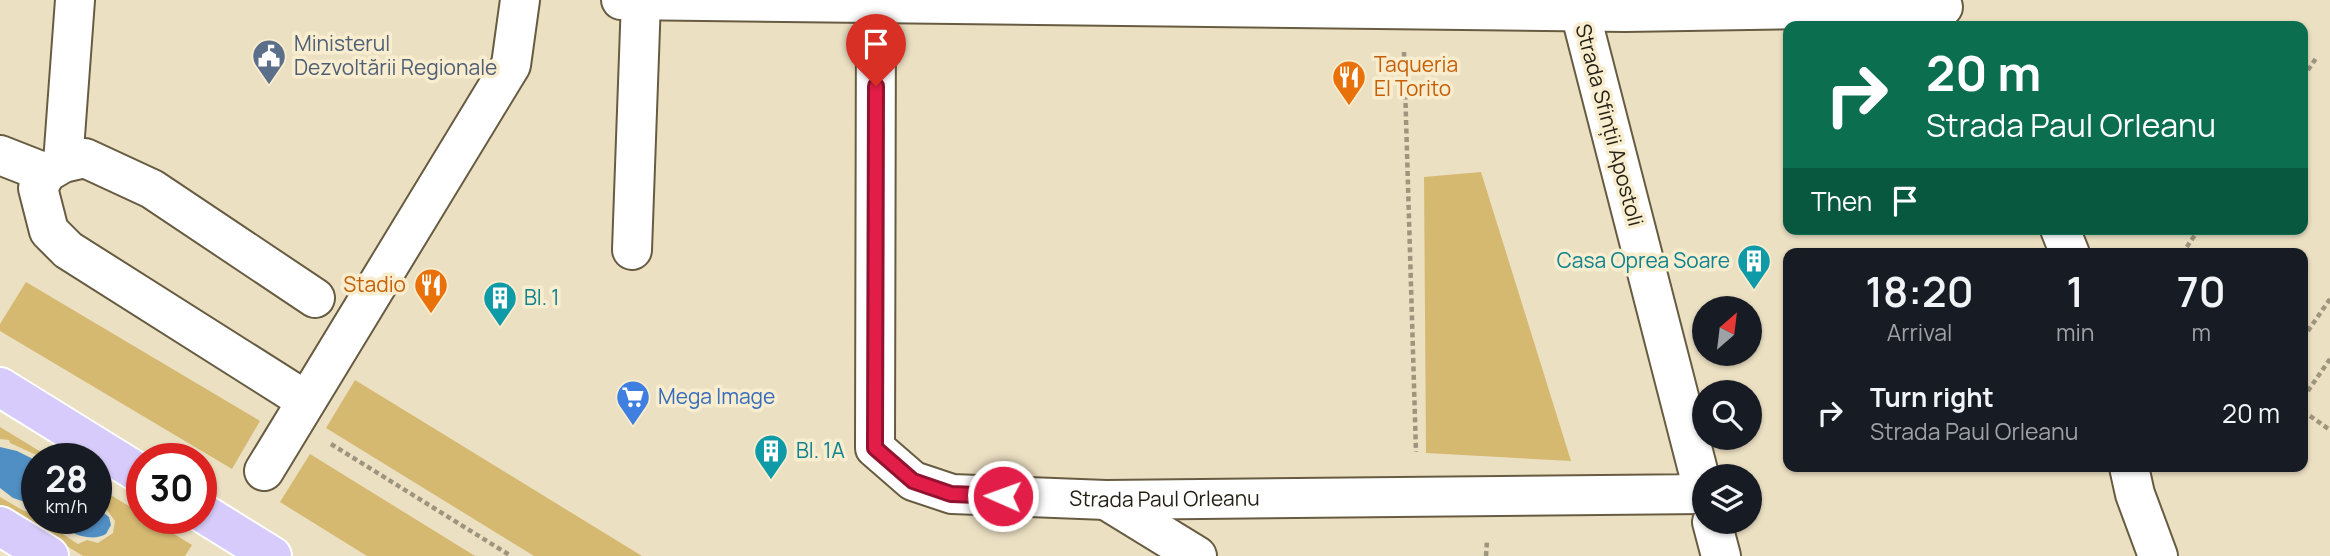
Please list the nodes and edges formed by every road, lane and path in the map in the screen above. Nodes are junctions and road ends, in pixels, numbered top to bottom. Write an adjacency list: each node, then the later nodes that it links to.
1 (75, 0): 12 (street)
2 (520, 0): 20 (street)
3 (621, 0): 4 (street)
4 (641, 0): 5 (street); 13 (street)
5 (876, 3): 6 (street); 29 (street, Strada Paul Orleanu)
6 (1578, 6): 7 (street); 23 (street, Strada Sfinții Apostoli)
7 (1947, 11)
8 (1403, 43): 28 (path)
9 (2317, 57): 10 (path)
10 (2308, 70)
11 (0, 155): 12 (street)
12 (54, 168): 14 (street); 20 (street)
13 (632, 250)
14 (315, 298)
15 (2330, 299): 16 (path)
16 (2308, 331)
17 (2330, 359): 19 (path)
18 (0, 387): 24 (main road)
19 (2308, 391)
20 (305, 400): 25 (street)
21 (2308, 415): 22 (path)
22 (2330, 430)
23 (1696, 464)
24 (126, 465)
25 (264, 471)
26 (2130, 472): 37 (street)
27 (1692, 494): 28 (street, Strada Paul Orleanu)
28 (1416, 495): 29 (street, Strada Paul Orleanu)
29 (1106, 500): 35 (street)
30 (217, 522): 34 (main road)
31 (0, 526): 33 (main road)
32 (1715, 534): 36 (street)
33 (49, 556)
34 (272, 556)
35 (1197, 556)
36 (1721, 556)
37 (2158, 556)

